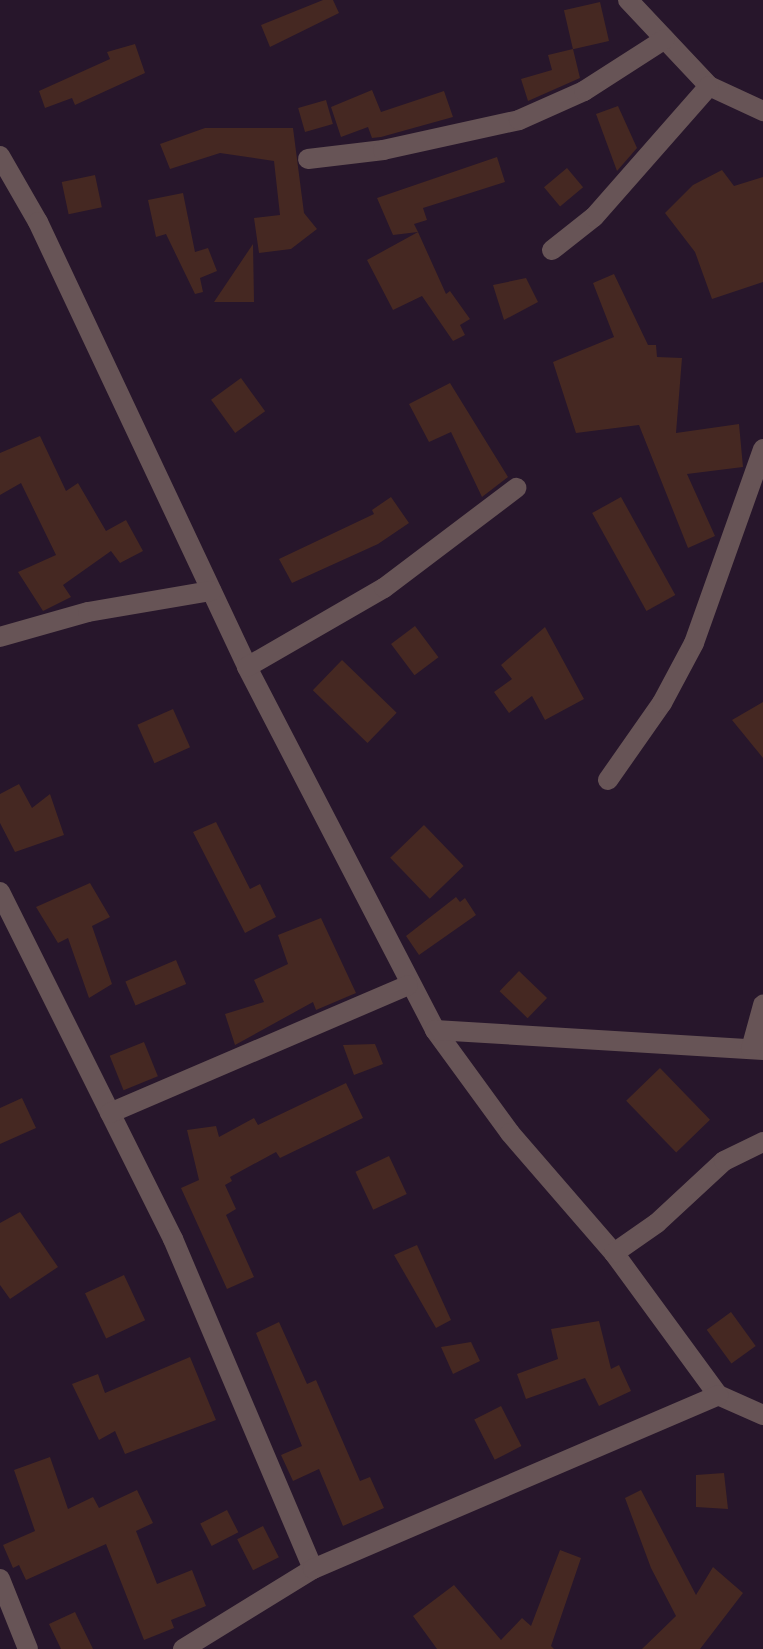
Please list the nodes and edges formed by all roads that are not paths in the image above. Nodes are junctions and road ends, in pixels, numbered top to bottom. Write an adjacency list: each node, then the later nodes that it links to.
1 (628, 0): 2 (street)
2 (665, 39): 3 (street); 6 (street)
3 (709, 86): 4 (street); 7 (street)
4 (763, 111)
5 (0, 156): 10 (street)
6 (308, 159)
7 (552, 250)
8 (763, 449): 13 (street)
9 (516, 488): 12 (street)
10 (211, 591): 11 (street); 12 (street)
11 (0, 637)
12 (247, 667): 15 (street)
13 (608, 780)
14 (0, 892): 19 (street)
15 (408, 985): 17 (street); 19 (street)
16 (763, 1005): 18 (street)
17 (435, 1030): 18 (street); 21 (street)
18 (757, 1049)
19 (110, 1113): 24 (street)
20 (763, 1142): 21 (street)
21 (614, 1253): 22 (street)
22 (718, 1395): 23 (street); 24 (street)
23 (763, 1415)
24 (313, 1569): 27 (street)
25 (0, 1579): 26 (street)
26 (28, 1649)
27 (183, 1649)

